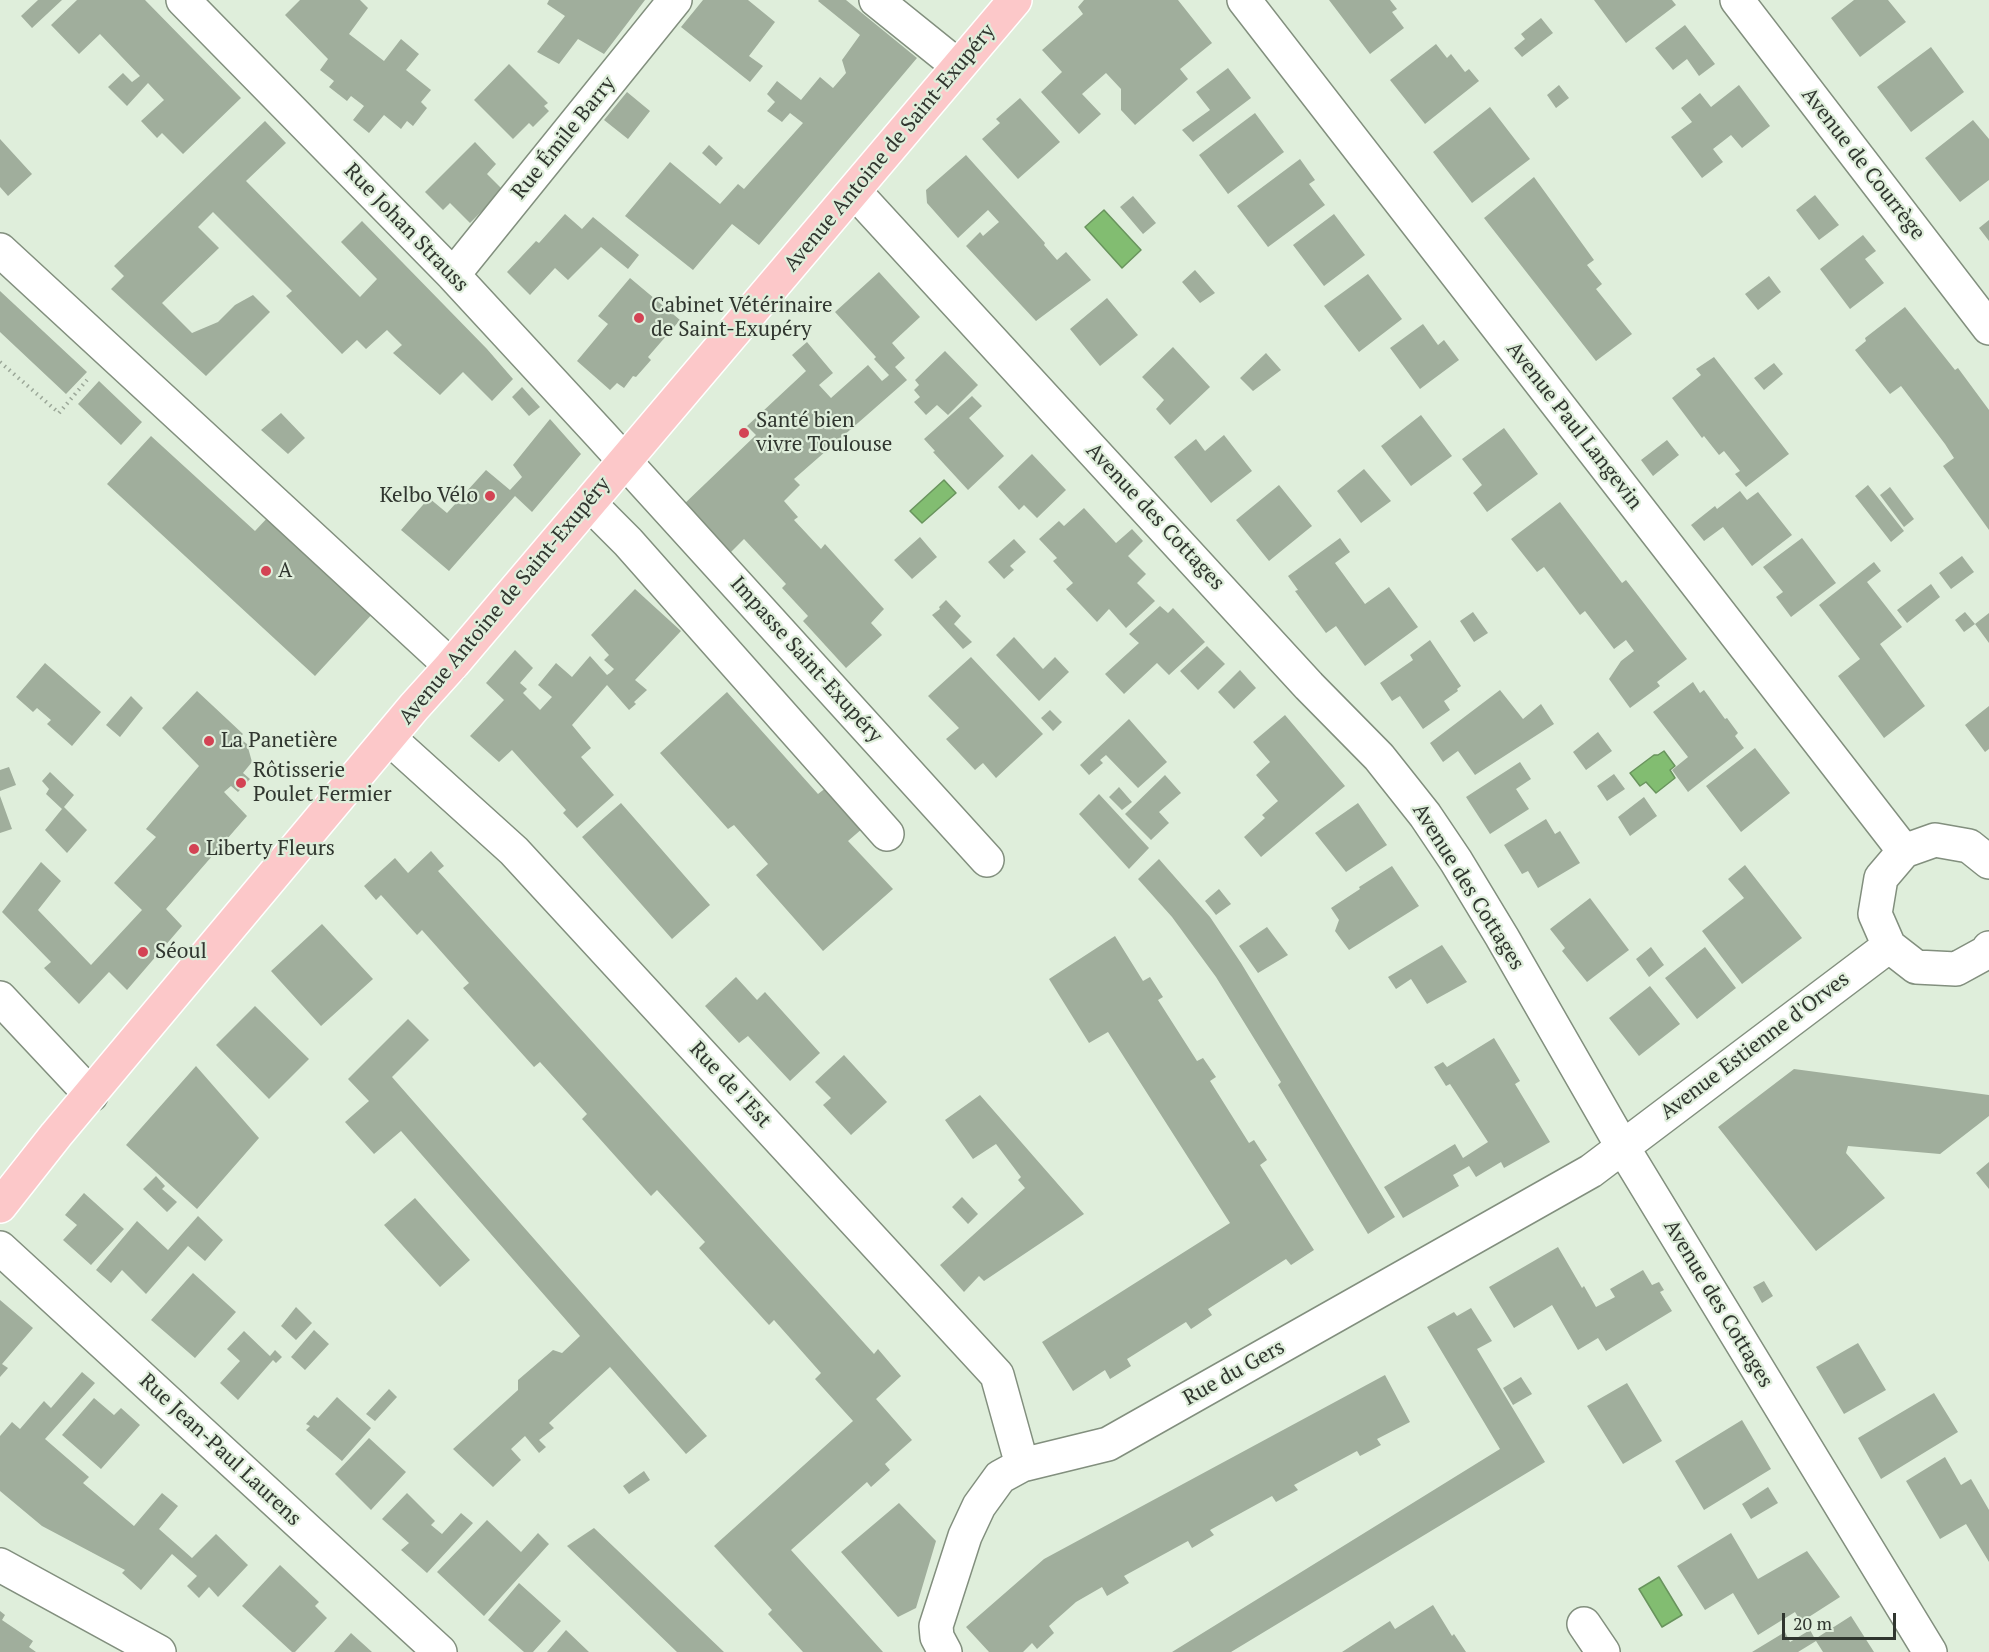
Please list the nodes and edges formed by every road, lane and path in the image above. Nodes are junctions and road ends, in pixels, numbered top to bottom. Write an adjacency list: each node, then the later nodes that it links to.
1 (183, 0): 10 (street, Rue Johan Strauss)
2 (675, 0): 10 (street, Rue Émile Barry)
3 (876, 0): 7 (street)
4 (1016, 0): 7 (main road, Avenue Antoine de Saint-Exupéry)
5 (1245, 0): 19 (street, Avenue Paul Langevin)
6 (1737, 0): 11 (street, Avenue de Courrège)
7 (958, 66): 8 (main road, Avenue Antoine de Saint-Exupéry)
8 (854, 190): 14 (main road, Avenue Antoine de Saint-Exupéry); 26 (street, Avenue des Cottages)
9 (0, 250): 12 (street)
10 (453, 275): 14 (street, Rue Johan Strauss)
11 (1989, 328)
12 (111, 352): 13 (path); 16 (street)
13 (0, 362)
14 (625, 460): 15 (main road, Avenue Antoine de Saint-Exupéry); 20 (street, Impasse Saint-Exupéry)
15 (589, 503): 16 (main road, Avenue Antoine de Saint-Exupéry); 18 (street)
16 (451, 666): 17 (main road, Avenue Antoine de Saint-Exupéry)
17 (389, 738): 25 (main road, Avenue Antoine de Saint-Exupéry); 29 (street, Rue de l'Est)
18 (887, 834)
19 (1904, 852): 21 (street); 22 (street)
20 (987, 860)
21 (1989, 862)
22 (1888, 946): 23 (street); 26 (street, Avenue Estienne d'Orves)
23 (1988, 952)
24 (0, 998): 25 (street)
25 (91, 1095): 27 (main road, Avenue Antoine de Saint-Exupéry)
26 (1622, 1146): 29 (street, Rue du Gers); 36 (street, Avenue des Cottages)
27 (0, 1206)
28 (0, 1248): 33 (street, Rue Jean-Paul Laurens)
29 (1022, 1465): 34 (street, Rue du Gers)
30 (0, 1565): 32 (street)
31 (1584, 1624): 35 (street)
32 (159, 1652)
33 (440, 1652)
34 (945, 1652)
35 (1603, 1652)
36 (1930, 1652)

